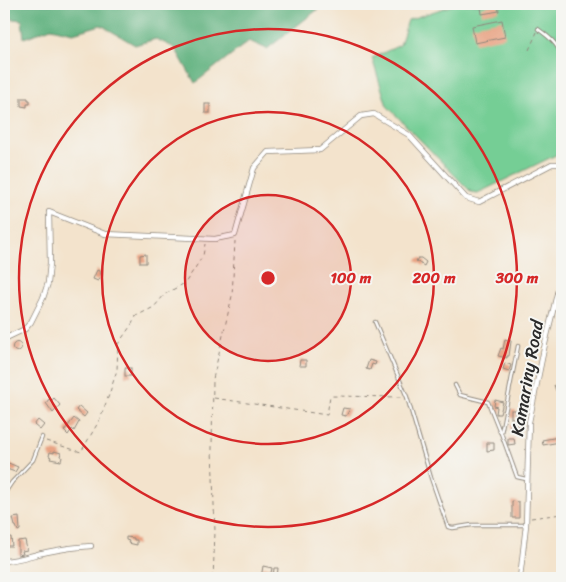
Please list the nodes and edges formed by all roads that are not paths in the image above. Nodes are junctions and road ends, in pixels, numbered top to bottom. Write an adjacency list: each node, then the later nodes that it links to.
1 (538, 29): 2 (lane)
2 (562, 56)
3 (562, 164): 6 (street)
4 (562, 273): 11 (street, Kamariny Road)
5 (375, 322): 15 (lane)
6 (4, 338)
7 (518, 346): 9 (lane)
8 (455, 385): 9 (lane)
9 (501, 433): 11 (lane)
10 (41, 438): 13 (lane)
11 (528, 479): 15 (street, Kamariny Road)
12 (4, 484): 13 (lane)
13 (8, 487): 14 (lane)
14 (4, 494)
15 (526, 525): 18 (street, Kamariny Road)
16 (91, 546): 17 (street)
17 (4, 561)
18 (520, 578)

